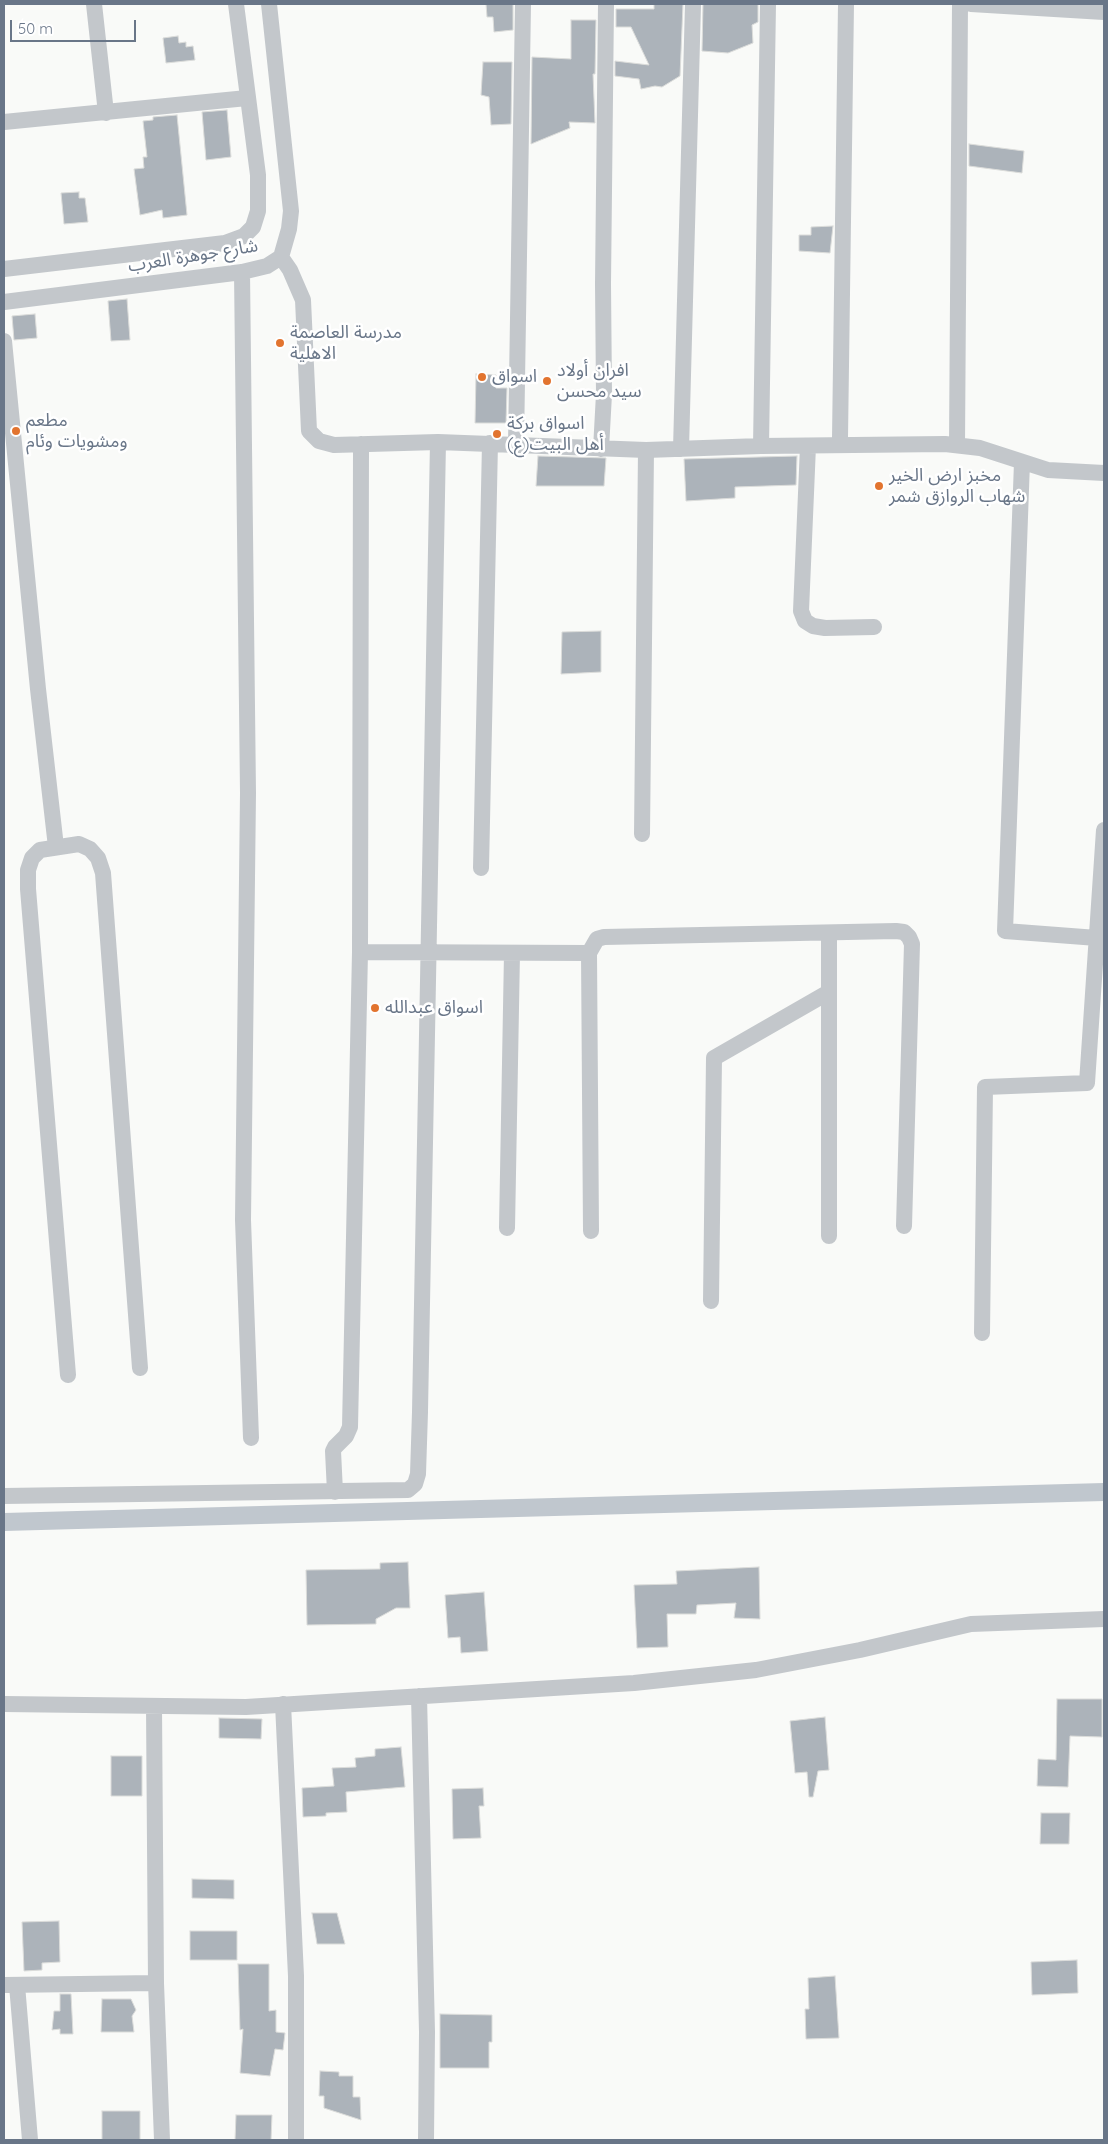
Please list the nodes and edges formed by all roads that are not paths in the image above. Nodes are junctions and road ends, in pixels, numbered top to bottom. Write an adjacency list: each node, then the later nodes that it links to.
1 (94, 4): 13 (street)
2 (236, 4): 12 (street, شارع جوهرة العرب)
3 (269, 4): 15 (street, شارع جوهرة العرب)
4 (523, 4): 24 (street)
5 (606, 4): 28 (street)
6 (693, 4): 29 (street)
7 (768, 4): 26 (street)
8 (846, 4): 20 (street)
9 (960, 4): 25 (street)
10 (971, 4): 11 (street)
11 (1104, 12)
12 (247, 98): 13 (street); 16 (street, شارع جوهرة العرب)
13 (106, 113): 14 (street)
14 (4, 122)
15 (281, 257): 17 (street, شارع جوهرة العرب); 23 (street)
16 (4, 269)
17 (242, 272): 18 (street, شارع جوهرة العرب); 53 (street)
18 (4, 302)
19 (4, 342): 36 (street)
20 (840, 438)
21 (438, 442): 22 (street); 23 (street); 41 (street)
22 (490, 443): 24 (street); 37 (street)
23 (361, 444): 40 (street)
24 (516, 444): 28 (street)
25 (957, 445): 27 (street); 31 (street)
26 (761, 446): 27 (street); 29 (street)
27 (808, 446): 33 (street)
28 (601, 449): 30 (street)
29 (681, 449): 30 (street)
30 (646, 450): 35 (street)
31 (1022, 462): 32 (street); 39 (street)
32 (1104, 473)
33 (874, 627)
34 (1104, 830): 39 (street)
35 (642, 834)
36 (56, 847): 51 (street); 52 (street)
37 (481, 868)
38 (829, 933): 42 (street); 44 (street); 45 (street)
39 (1097, 938): 50 (street)
40 (360, 952): 41 (street); 54 (street)
41 (430, 952): 43 (street); 54 (street)
42 (589, 952): 43 (street); 47 (street)
43 (512, 953): 46 (street)
44 (829, 992): 48 (street); 49 (street)
45 (904, 1226)
46 (507, 1228)
47 (590, 1231)
48 (829, 1236)
49 (711, 1302)
50 (982, 1333)
51 (140, 1368)
52 (68, 1375)
53 (251, 1438)
54 (335, 1492): 55 (street)
55 (4, 1496)
56 (1104, 1619): 57 (street)
57 (419, 1696): 59 (street); 66 (street)
58 (4, 1704): 60 (street)
59 (283, 1704): 60 (street); 65 (street)
60 (154, 1706): 61 (street)
61 (156, 1982): 62 (street); 64 (street)
62 (10, 1985): 63 (street)
63 (30, 2140)
64 (162, 2140)
65 (296, 2140)
66 (426, 2140)

